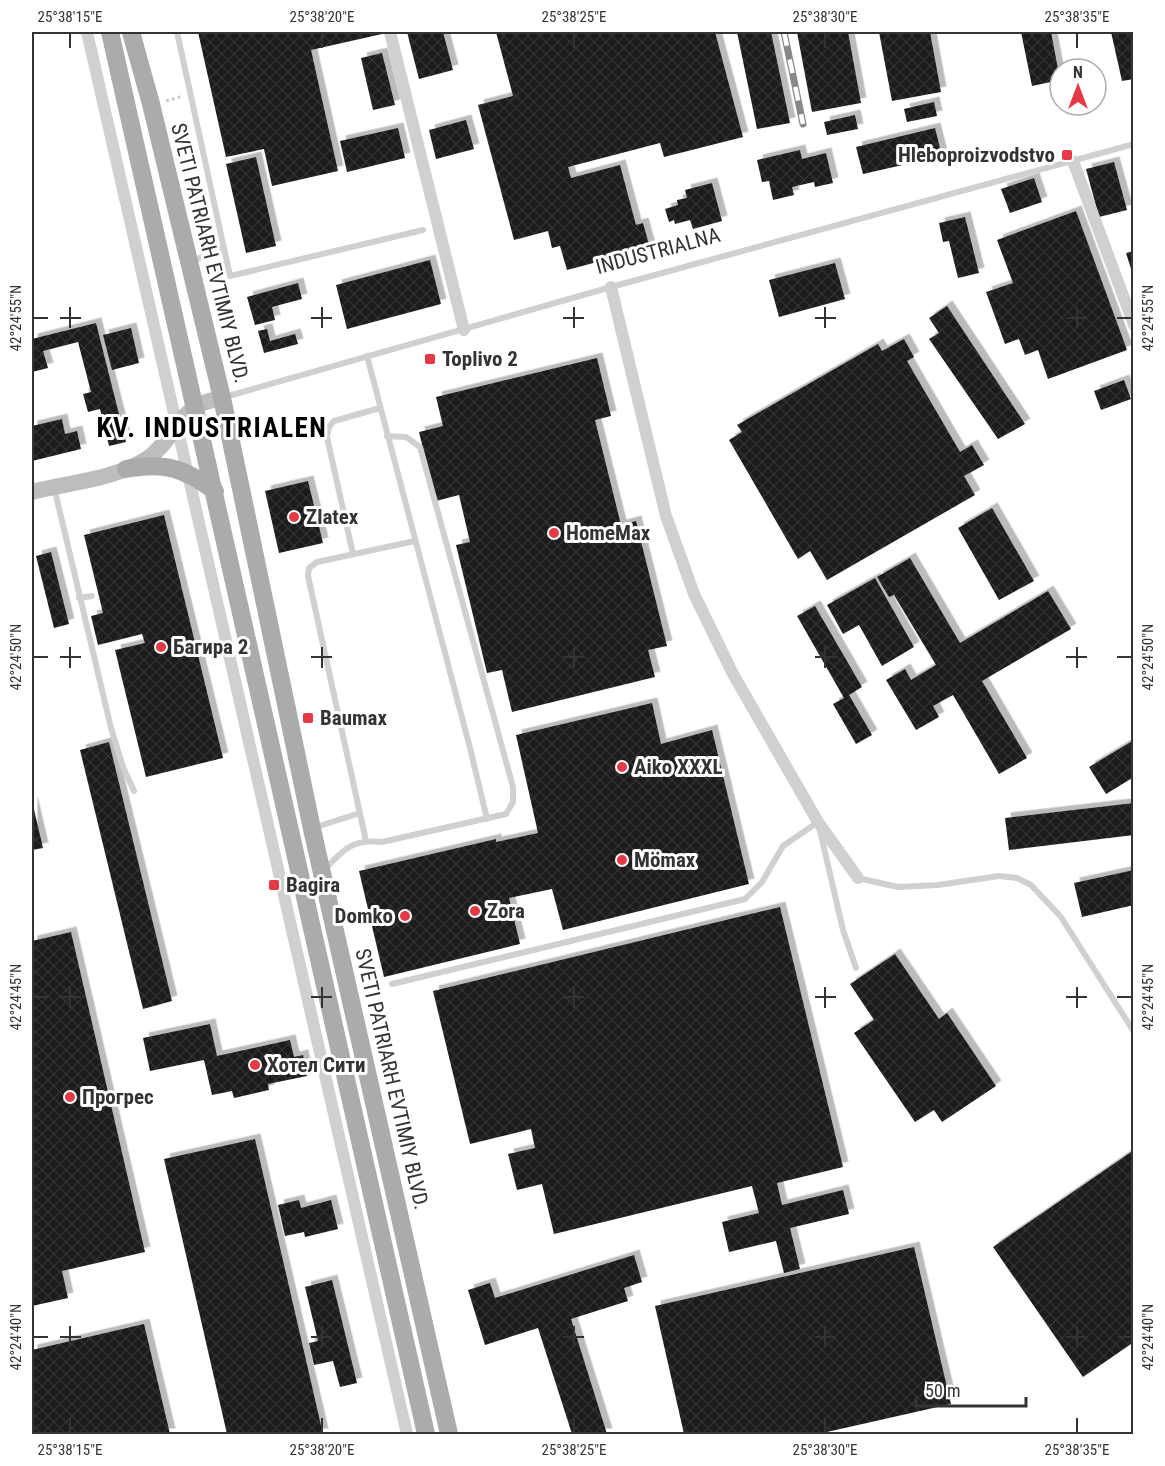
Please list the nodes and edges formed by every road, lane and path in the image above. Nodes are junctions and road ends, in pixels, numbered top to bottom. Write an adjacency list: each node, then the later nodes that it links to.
1 (87, 32): 18 (street)
2 (110, 32): 16 (main road, SVETI PATRIARH EVTIMIY BLVD.)
3 (131, 32): 10 (main road, SVETI PATRIARH EVTIMIY BLVD.)
4 (177, 32): 9 (lane)
5 (390, 32): 13 (street)
6 (1134, 144): 7 (lane, INDUSTRIALNA)
7 (1073, 161): 11 (lane, INDUSTRIALNA); 12 (street)
8 (423, 230): 9 (lane)
9 (224, 248): 10 (lane)
10 (189, 263): 15 (main road, SVETI PATRIARH EVTIMIY BLVD.)
11 (611, 287): 13 (lane, INDUSTRIALNA); 32 (street)
12 (1134, 325)
13 (464, 330): 14 (lane, INDUSTRIALNA)
14 (367, 356): 15 (lane, INDUSTRIALNA); 17 (lane)
15 (222, 398): 16 (street, INDUSTRIALNA); 33 (main road, SVETI PATRIARH EVTIMIY BLVD.)
16 (196, 406): 18 (street); 23 (main road, SVETI PATRIARH EVTIMIY BLVD.)
17 (380, 408): 19 (lane); 26 (lane)
18 (177, 425): 20 (street); 21 (street)
19 (387, 436): 25 (lane); 31 (lane)
20 (126, 469): 21 (main road); 22 (street)
21 (189, 474): 23 (main road); 40 (street)
22 (54, 487): 24 (street); 28 (lane)
23 (215, 491): 41 (main road, SVETI PATRIARH EVTIMIY BLVD.)
24 (32, 492)
25 (415, 541): 26 (lane); 31 (lane)
26 (353, 554): 30 (lane)
27 (92, 596): 28 (lane)
28 (79, 598): 29 (lane)
29 (134, 791)
30 (360, 813): 33 (lane); 34 (lane)
31 (487, 819): 34 (lane)
32 (818, 822): 36 (street); 37 (lane); 38 (lane)
33 (312, 828): 35 (main road, SVETI PATRIARH EVTIMIY BLVD.)
34 (366, 841): 35 (lane)
35 (322, 871): 42 (main road, SVETI PATRIARH EVTIMIY BLVD.)
36 (858, 878): 39 (lane)
37 (856, 968)
38 (392, 984)
39 (1134, 1032)
40 (407, 1434)
41 (426, 1434)
42 (449, 1434)

